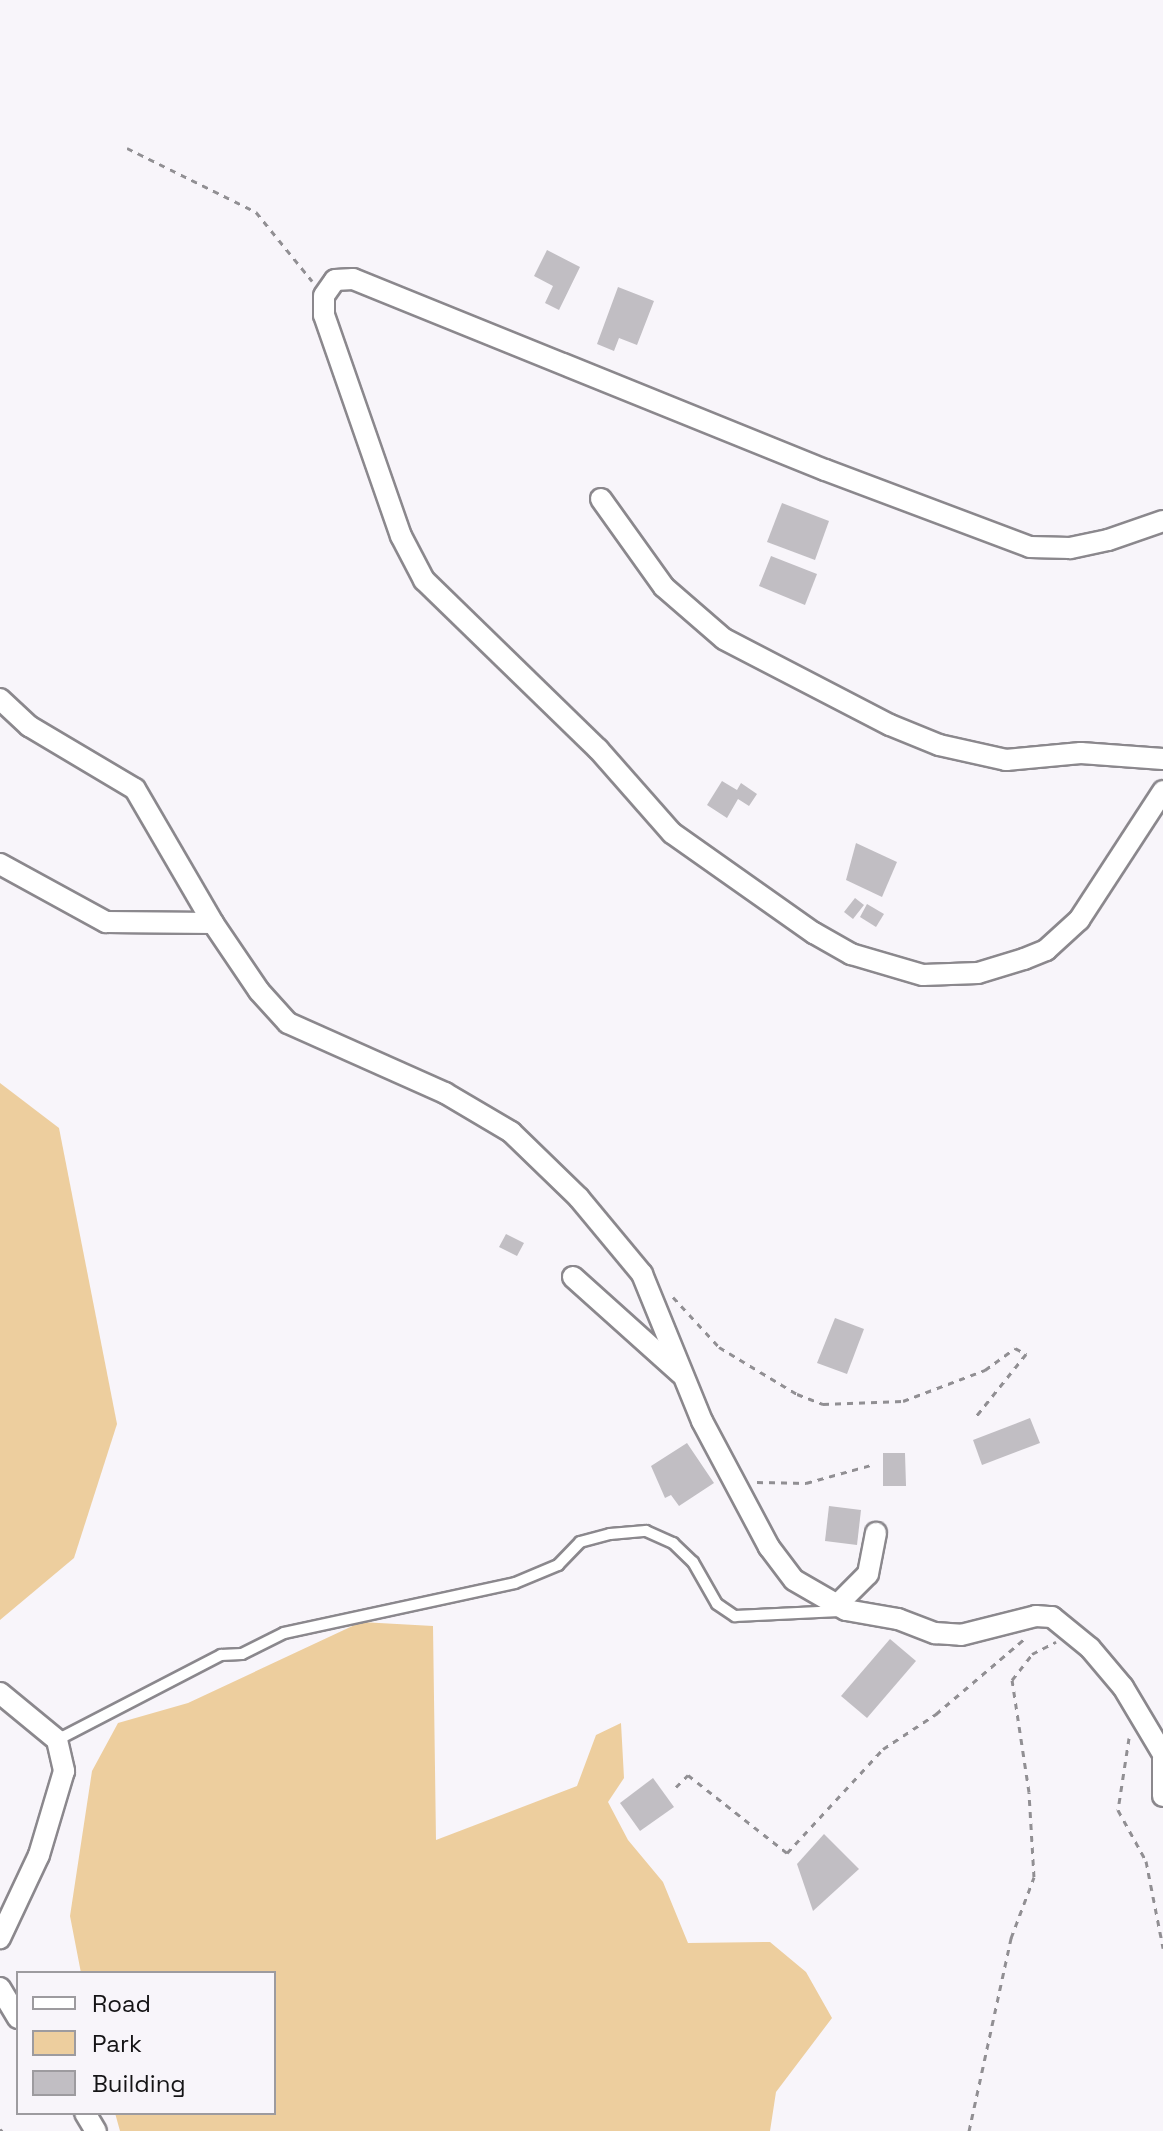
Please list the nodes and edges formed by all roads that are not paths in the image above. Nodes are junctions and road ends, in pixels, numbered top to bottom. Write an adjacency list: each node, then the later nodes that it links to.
1 (601, 499): 4 (street)
2 (1163, 521): 5 (street)
3 (0, 699): 7 (street)
4 (1163, 759)
5 (1163, 791)
6 (0, 864): 7 (street)
7 (213, 923): 9 (street)
8 (573, 1277): 9 (street)
9 (684, 1376): 11 (street)
10 (876, 1533): 11 (street)
11 (841, 1608): 13 (lane); 14 (street)
12 (0, 1693): 13 (street)
13 (57, 1740): 16 (street)
14 (1163, 1756): 15 (street)
15 (1163, 1796)
16 (0, 1938)
17 (0, 1988): 18 (street)
18 (16, 2015)

